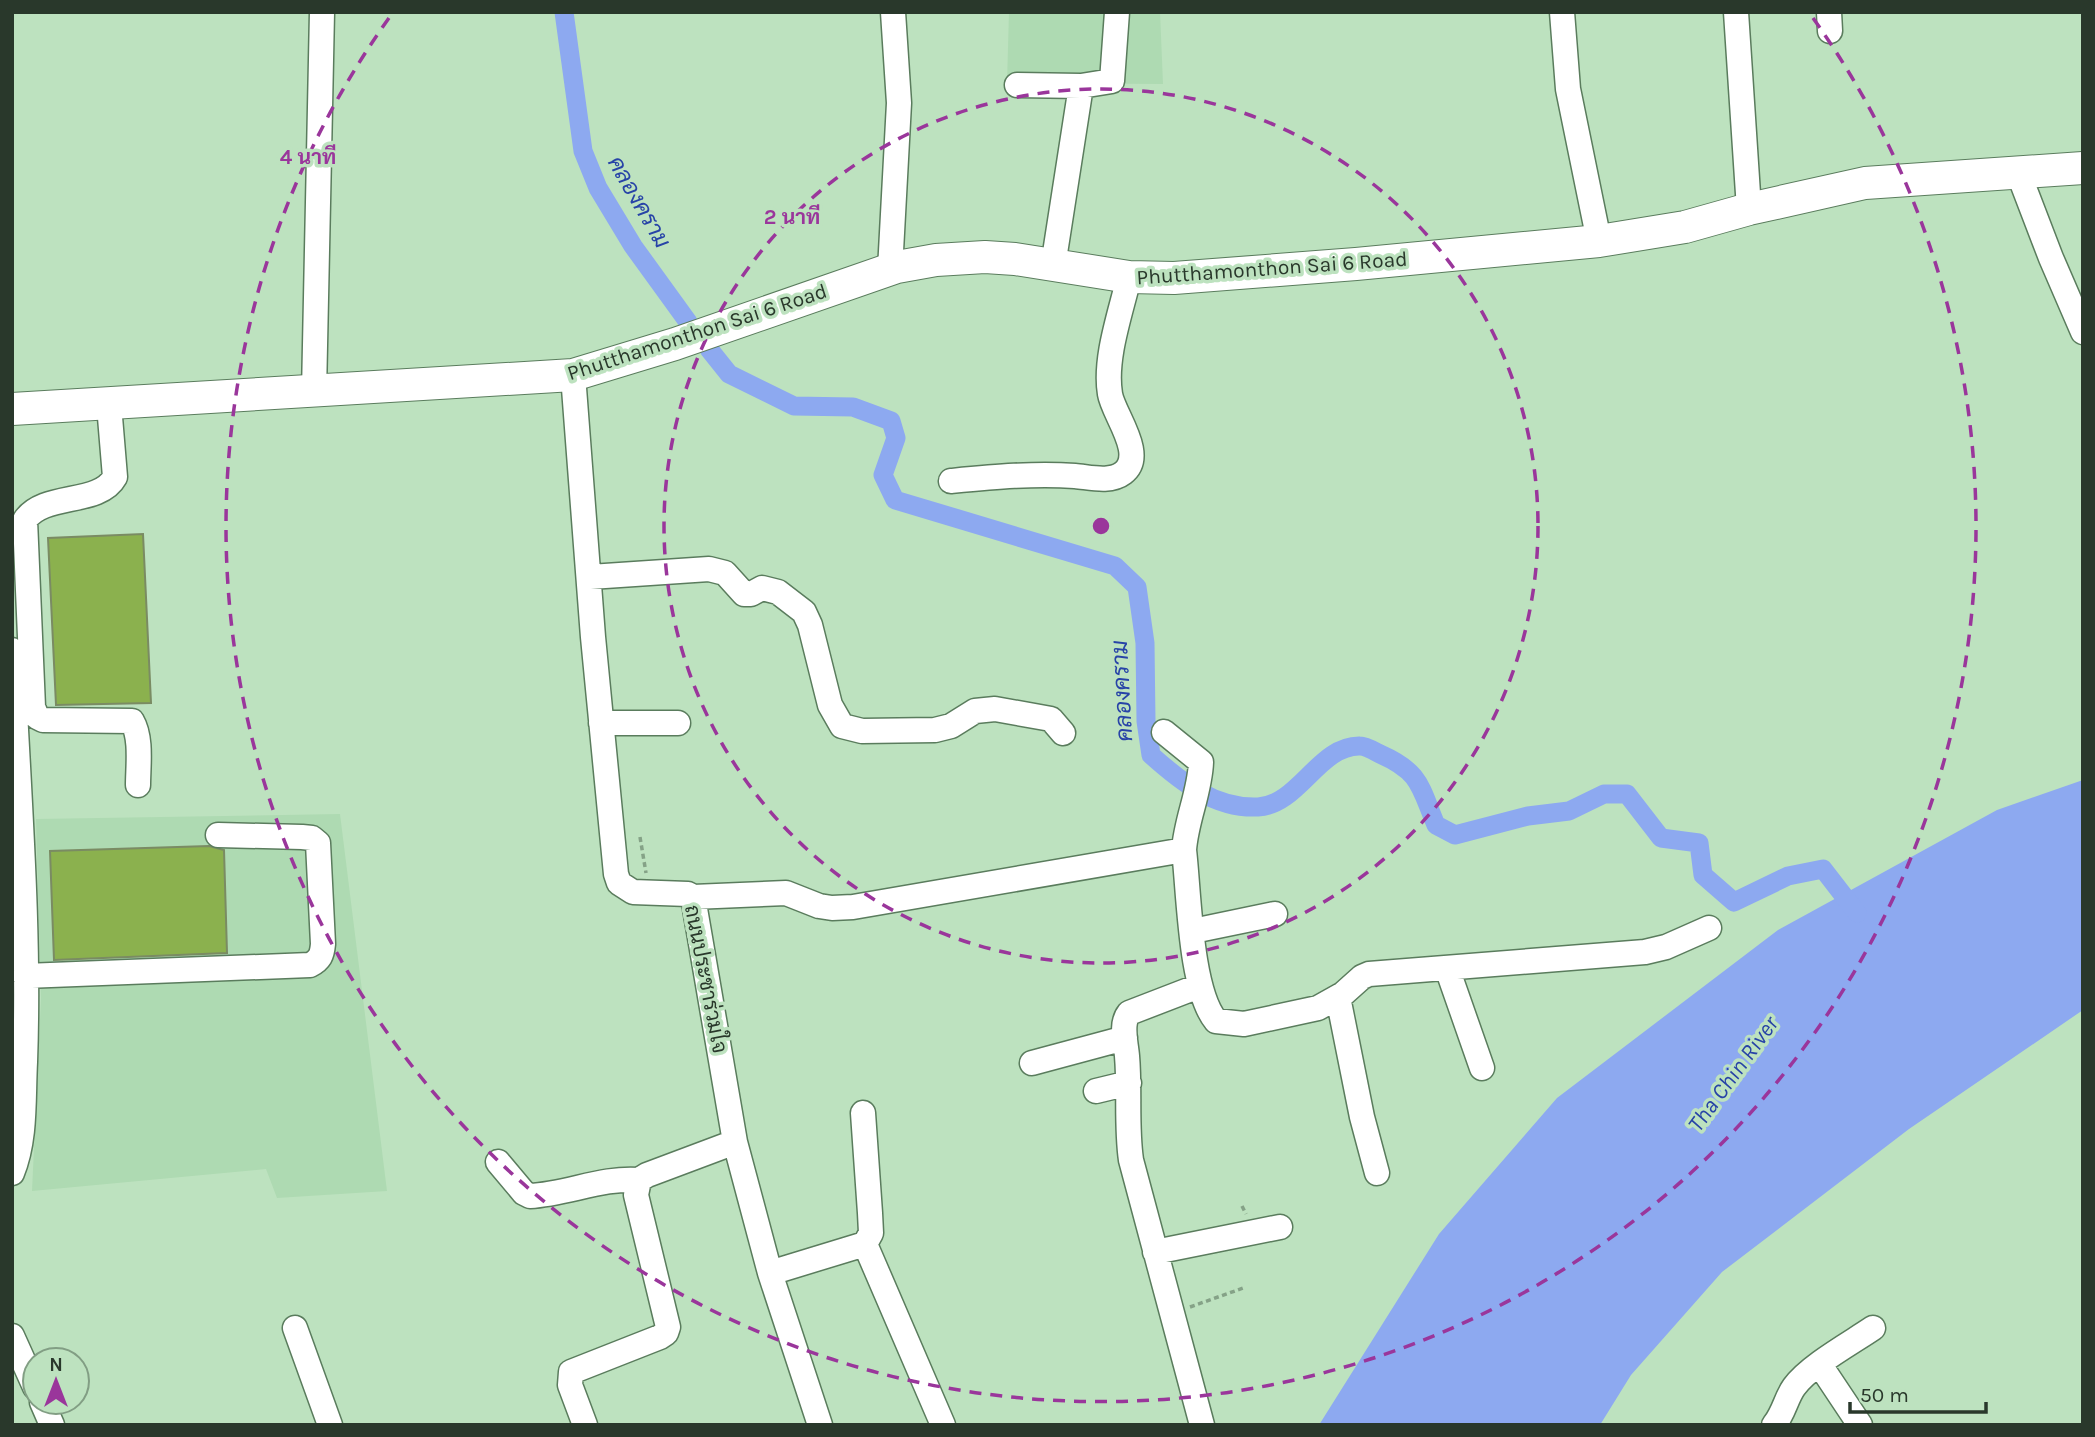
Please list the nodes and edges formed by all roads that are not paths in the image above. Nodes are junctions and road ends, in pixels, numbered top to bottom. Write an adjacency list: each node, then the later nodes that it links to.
1 (322, 12): 17 (street)
2 (893, 12): 13 (street)
3 (1116, 12): 7 (street)
4 (1562, 12): 11 (street)
5 (1736, 12): 10 (street)
6 (1017, 85): 7 (street)
7 (1081, 86): 12 (street)
8 (2083, 168): 9 (main road, Phutthamonthon Sai 6 Road)
9 (2018, 172): 10 (main road, Phutthamonthon Sai 6 Road); 15 (street)
10 (1749, 209): 11 (main road, Phutthamonthon Sai 6 Road)
11 (1599, 241): 14 (main road, Phutthamonthon Sai 6 Road)
12 (1054, 266): 13 (main road, Phutthamonthon Sai 6 Road); 14 (main road, Phutthamonthon Sai 6 Road)
13 (890, 270): 16 (main road, Phutthamonthon Sai 6 Road)
14 (1129, 277): 20 (street)
15 (2083, 331)
16 (573, 375): 17 (main road, Phutthamonthon Sai 6 Road); 21 (street, ถนนประชาร่วมใจ)
17 (314, 393): 18 (main road, Phutthamonthon Sai 6 Road)
18 (109, 405): 19 (main road, Phutthamonthon Sai 6 Road); 28 (street)
19 (12, 410)
20 (951, 481)
21 (590, 577): 23 (street, ถนนประชาร่วมใจ); 26 (street)
22 (12, 650): 27 (street)
23 (601, 723): 24 (street); 32 (street, ถนนประชาร่วมใจ)
24 (678, 723)
25 (1164, 732): 31 (street)
26 (1063, 733)
27 (14, 736): 30 (street)
28 (138, 785)
29 (218, 835): 38 (street)
30 (16, 844): 34 (street)
31 (1184, 849): 32 (street); 36 (street)
32 (694, 897): 47 (street, ถนนประชาร่วมใจ)
33 (1275, 914): 36 (street)
34 (18, 924): 38 (street)
35 (1709, 928): 37 (street)
36 (1193, 931): 39 (street)
37 (1447, 968): 40 (street); 43 (street)
38 (25, 976): 49 (street)
39 (1199, 986): 40 (street); 41 (street)
40 (1338, 997): 50 (street)
41 (1125, 1038): 42 (street); 44 (street)
42 (1032, 1063)
43 (1482, 1068)
44 (1129, 1083): 45 (street); 54 (street)
45 (1096, 1091)
46 (863, 1113): 53 (street)
47 (735, 1142): 51 (street); 55 (street, ถนนประชาร่วมใจ)
48 (498, 1162): 51 (street)
49 (12, 1173)
50 (1377, 1173)
51 (639, 1180): 62 (street)
52 (1280, 1227): 54 (street)
53 (865, 1244): 55 (street); 64 (street)
54 (1155, 1252): 65 (street)
55 (770, 1273): 63 (street, ถนนประชาร่วมใจ)
56 (295, 1328): 61 (street)
57 (1873, 1328): 60 (street)
58 (12, 1336): 59 (street)
59 (21, 1356)
60 (1820, 1365): 66 (street); 67 (street)
61 (330, 1425)
62 (585, 1425)
63 (820, 1425)
64 (943, 1425)
65 (1202, 1425)
66 (1774, 1425)
67 (1860, 1425)

